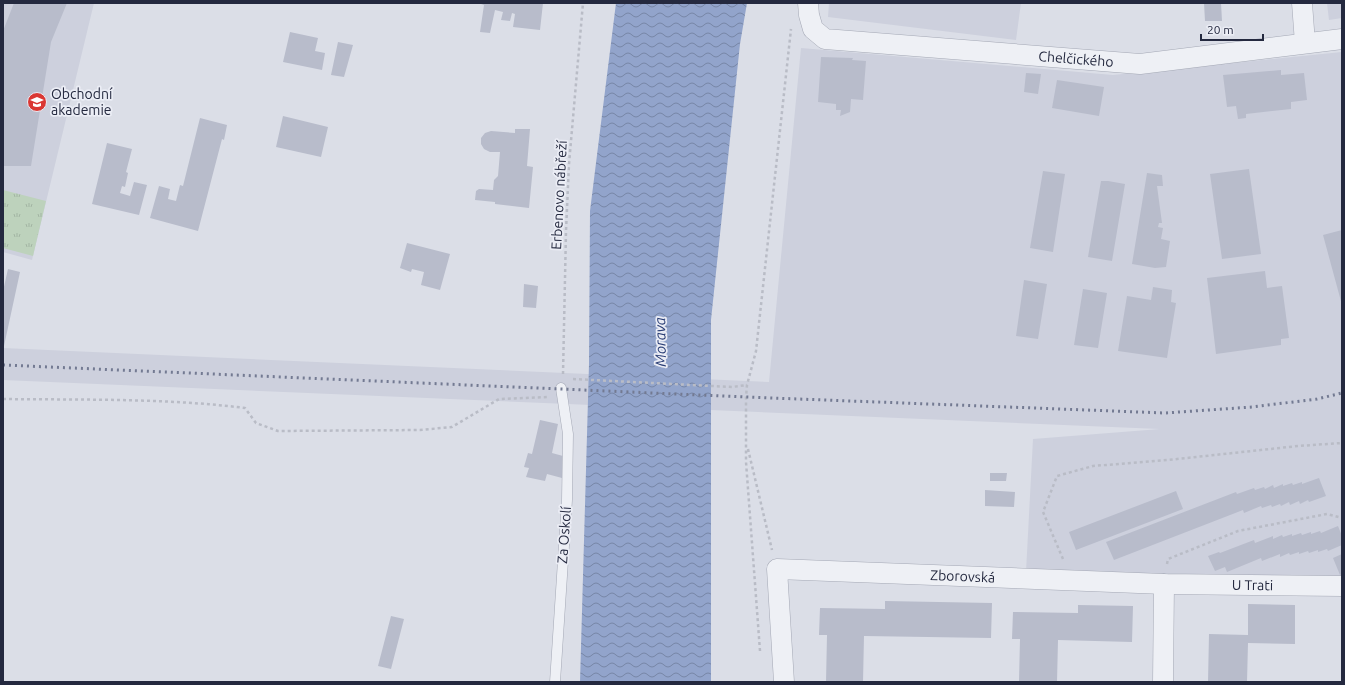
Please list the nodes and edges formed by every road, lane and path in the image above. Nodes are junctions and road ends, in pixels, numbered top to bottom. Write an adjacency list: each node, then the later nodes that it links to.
1 (582, 3): 9 (path, Erbenovo nábřeží)
2 (808, 3): 6 (street, Chelčického)
3 (1302, 3): 6 (street)
4 (791, 27): 8 (path)
5 (1342, 39): 6 (street, Chelčického)
6 (1305, 43)
7 (586, 380): 8 (path)
8 (747, 385): 12 (path)
9 (562, 393): 10 (path); 19 (lane, Za Oskolí)
10 (3, 399)
11 (1342, 443): 15 (path)
12 (747, 445): 14 (path); 18 (path)
13 (1342, 518): 16 (path)
14 (777, 570): 15 (street, Zborovská); 20 (street)
15 (1072, 580): 16 (street, Zborovská)
16 (1164, 584): 17 (street, U Trati); 21 (street)
17 (1342, 586)
18 (760, 653)
19 (555, 682)
20 (784, 682)
21 (1163, 682)

